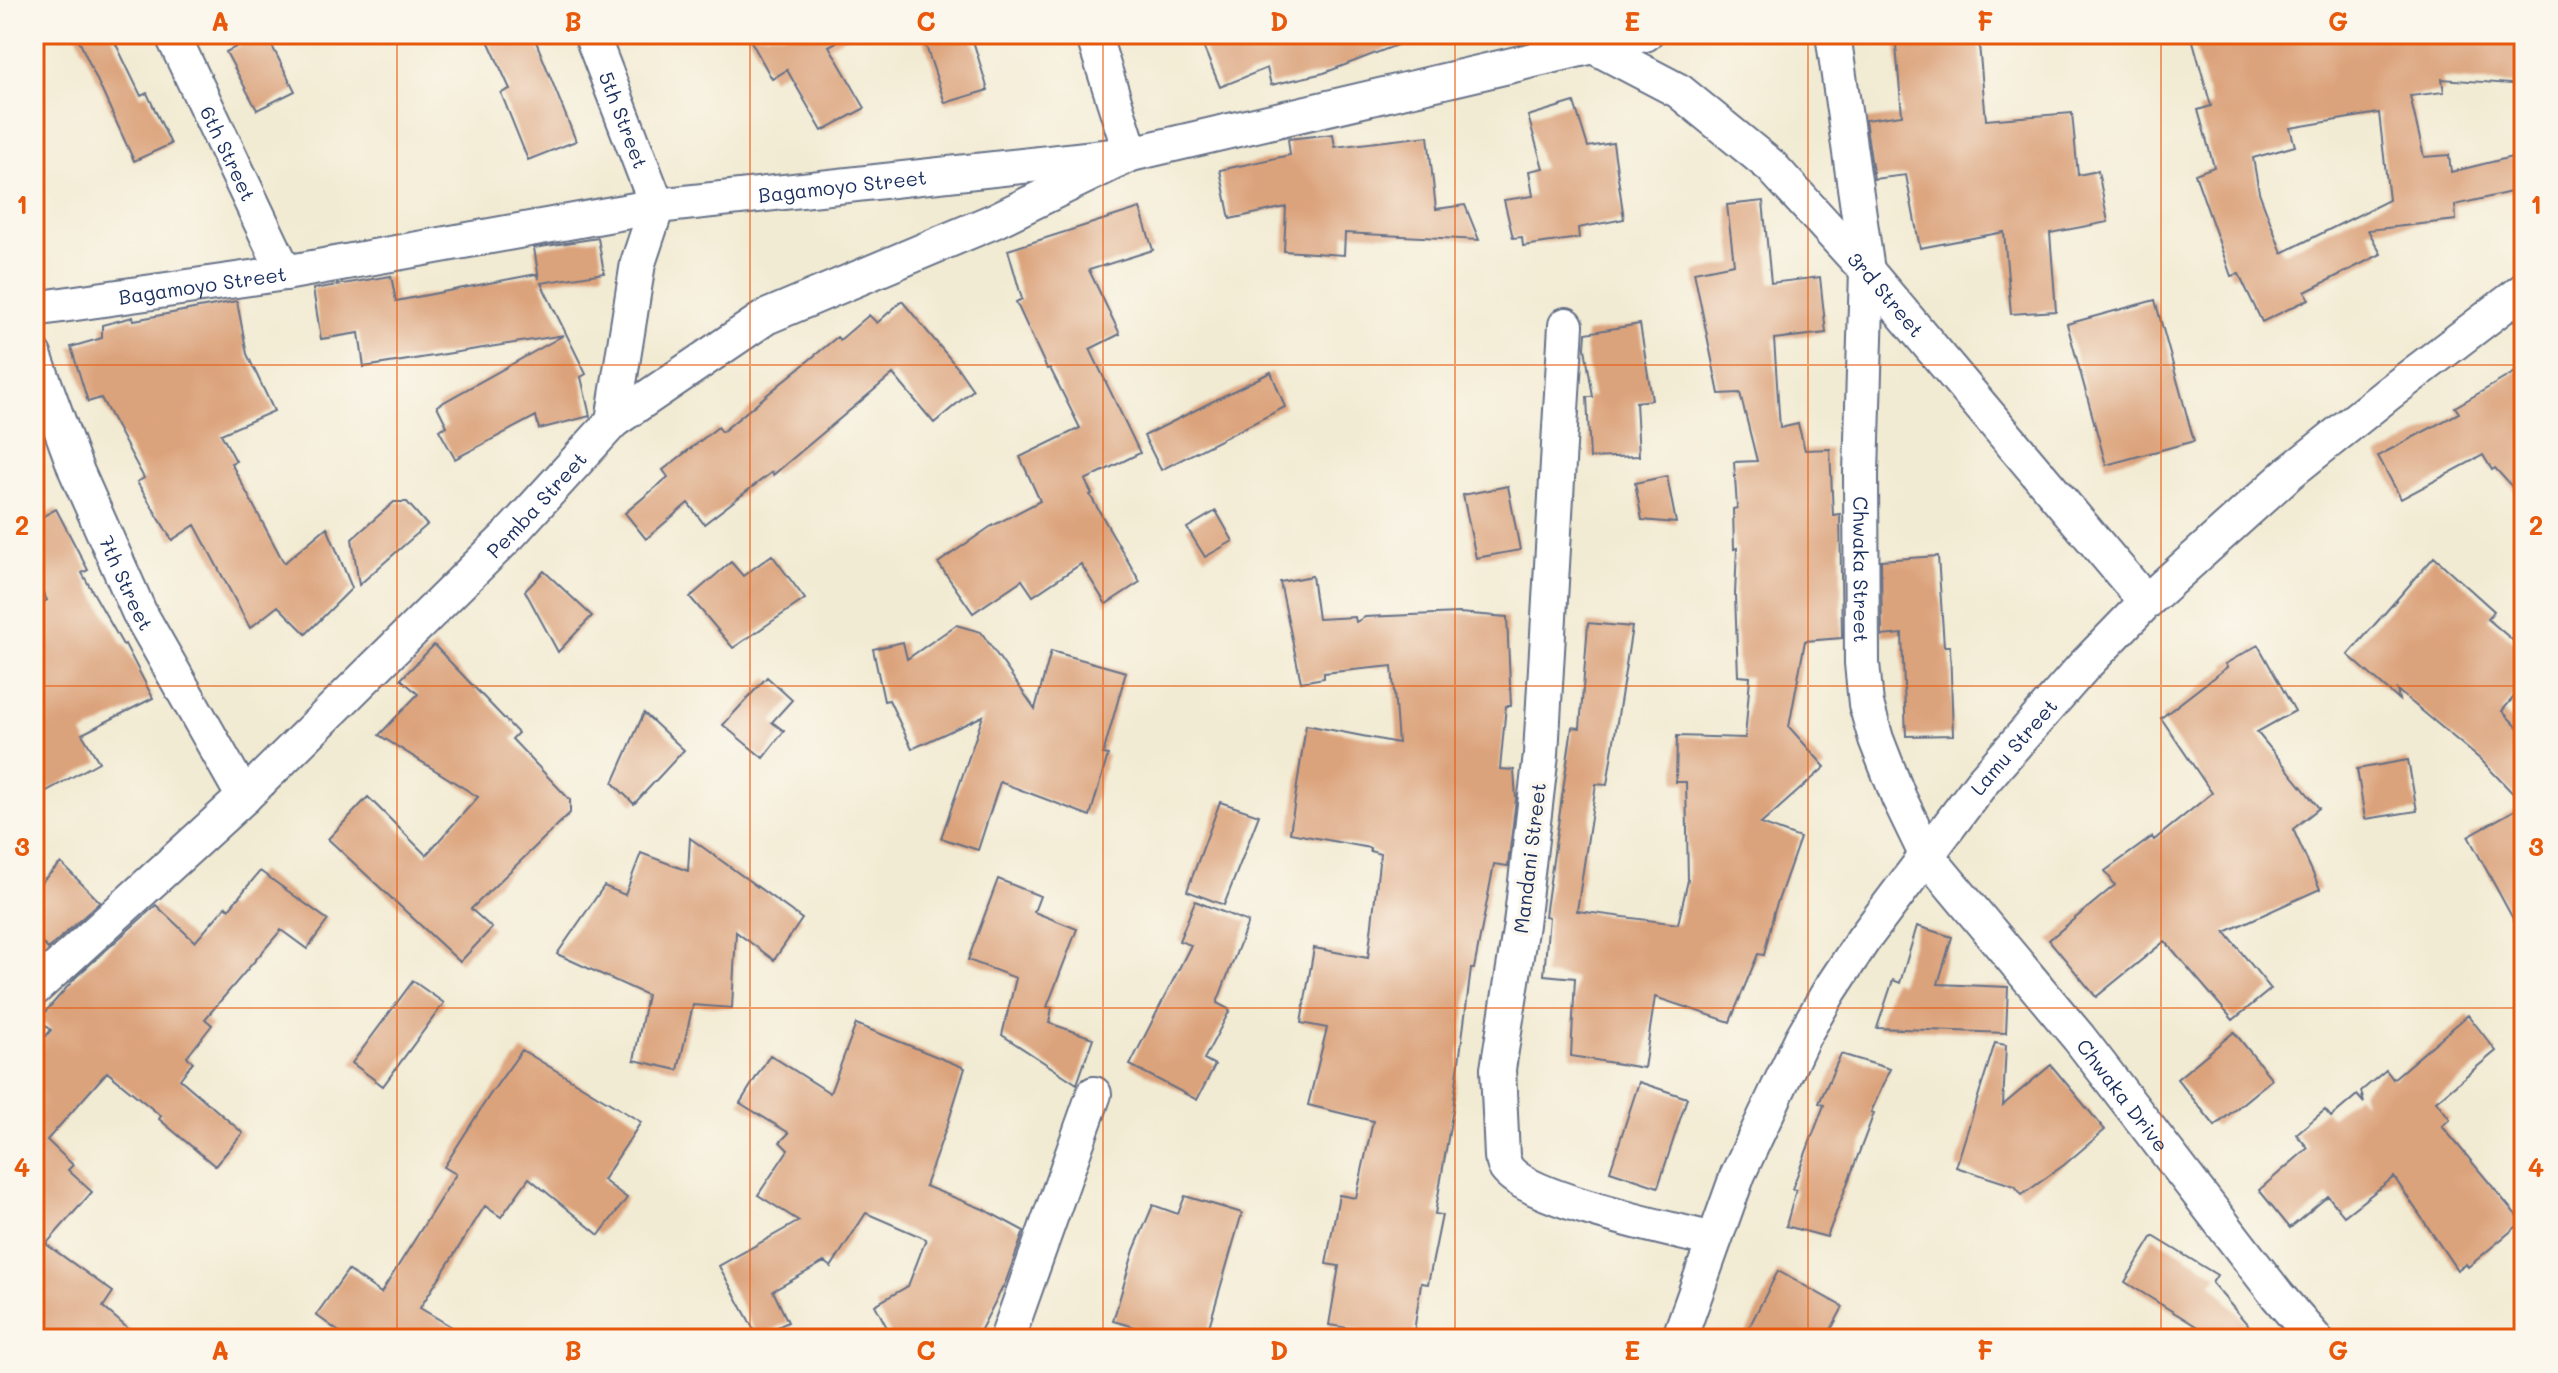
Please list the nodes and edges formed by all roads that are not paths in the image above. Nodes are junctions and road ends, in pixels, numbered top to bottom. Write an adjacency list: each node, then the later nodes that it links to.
1 (172, 34): 10 (street, 6th Street)
2 (591, 34): 8 (street, 5th Street)
3 (1093, 34): 7 (street)
4 (1645, 34): 6 (street, Bagamoyo Street)
5 (1833, 34): 9 (street, Chwaka Street)
6 (1589, 40): 7 (street, Bagamoyo Street); 9 (street, 3rd Street)
7 (1131, 154): 8 (street, Bagamoyo Street); 15 (street, Pemba Street)
8 (657, 206): 10 (street, Bagamoyo Street); 15 (street)
9 (1867, 271): 16 (street, 3rd Street); 18 (street, Chwaka Street)
10 (285, 273): 12 (street, Bagamoyo Street)
11 (2524, 290): 16 (street, Lamu Street)
12 (34, 309)
13 (1566, 325): 21 (street, Mandani Street)
14 (34, 355): 17 (street, 7th Street)
15 (613, 421): 17 (street, Pemba Street)
16 (2146, 602): 18 (street, Lamu Street)
17 (244, 797): 19 (street, Pemba Street)
18 (1927, 856): 21 (street, Lamu Street); 24 (street, Chwaka Drive)
19 (34, 989)
20 (1094, 1094): 22 (street)
21 (1714, 1240): 23 (street, Lamu Street)
22 (1007, 1339)
23 (1679, 1339)
24 (2315, 1339)

